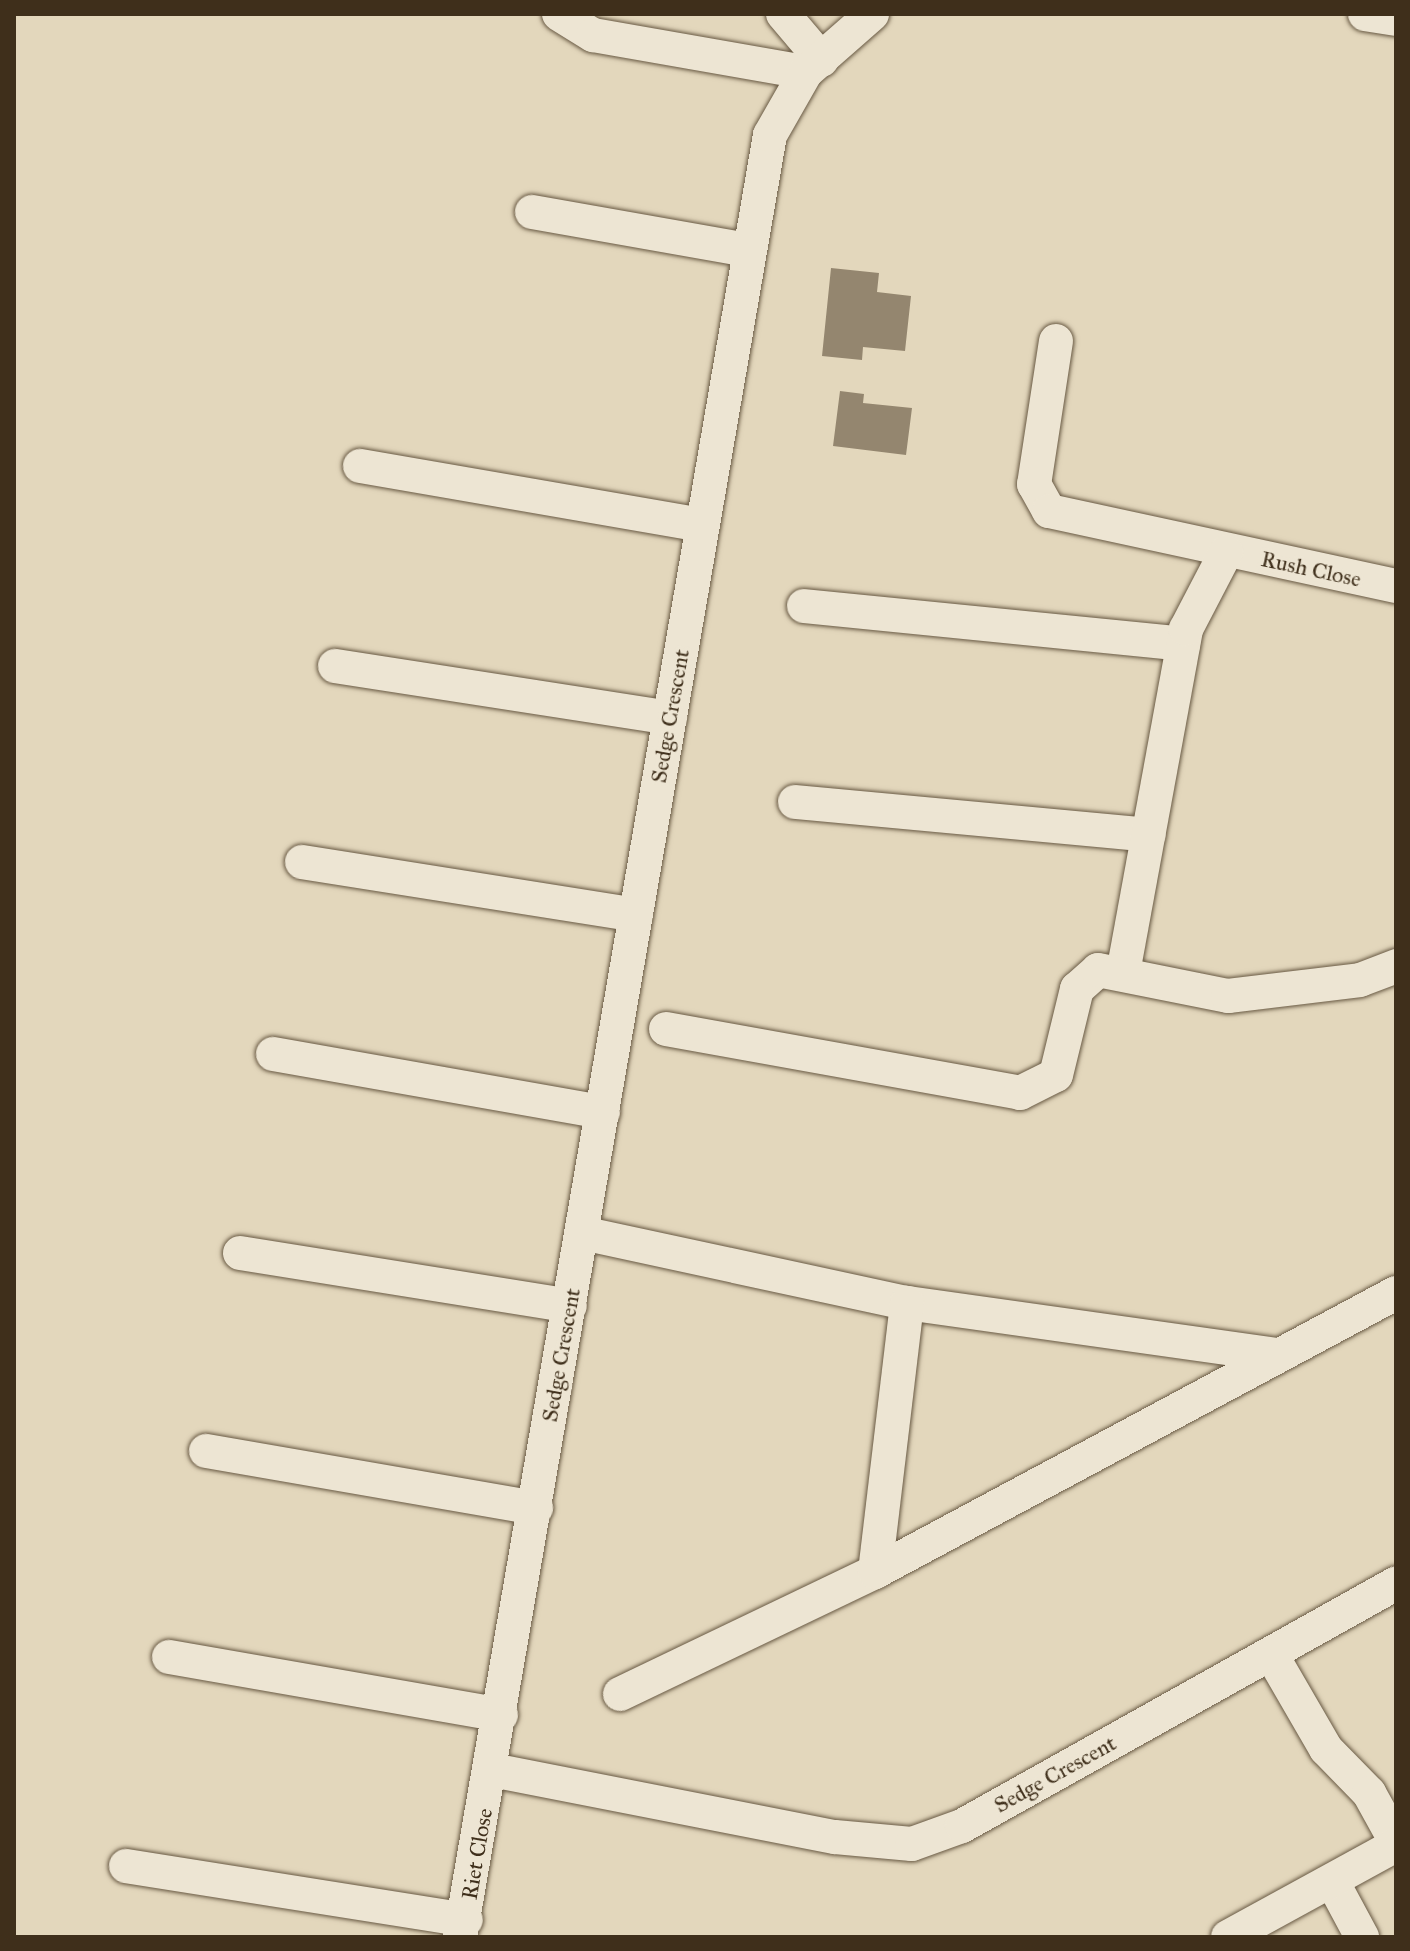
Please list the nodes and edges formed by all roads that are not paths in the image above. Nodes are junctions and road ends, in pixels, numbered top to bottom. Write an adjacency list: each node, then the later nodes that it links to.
1 (559, 14): 6 (street)
2 (783, 14): 6 (street)
3 (872, 14): 6 (street, Sedge Crescent)
4 (1365, 14): 5 (street)
5 (1396, 19)
6 (814, 66): 8 (street, Sedge Crescent)
7 (532, 212): 8 (street)
8 (748, 250): 11 (street, Sedge Crescent)
9 (1056, 341): 12 (street, Rush Close)
10 (360, 466): 11 (street)
11 (701, 525): 17 (street, Sedge Crescent)
12 (1226, 552): 13 (street, Rush Close); 15 (street)
13 (1396, 586)
14 (804, 606): 15 (street)
15 (1183, 644): 19 (street)
16 (335, 666): 17 (street)
17 (670, 718): 21 (street, Sedge Crescent)
18 (795, 802): 19 (street)
19 (1148, 835): 23 (street)
20 (302, 862): 21 (street)
21 (636, 915): 26 (street, Sedge Crescent)
22 (1396, 966): 23 (street)
23 (1123, 973): 24 (street)
24 (666, 1029)
25 (273, 1054): 26 (street)
26 (603, 1112): 27 (street, Sedge Crescent)
27 (582, 1233): 30 (street); 31 (street, Sedge Crescent)
28 (240, 1253): 31 (street)
29 (1396, 1293): 32 (street)
30 (907, 1303): 32 (street); 35 (street)
31 (570, 1306): 34 (street, Sedge Crescent)
32 (1278, 1355): 35 (street)
33 (206, 1451): 34 (street)
34 (536, 1508): 40 (street, Sedge Crescent)
35 (875, 1572): 39 (street)
36 (1396, 1583): 37 (street, Sedge Crescent)
37 (1271, 1654): 41 (street, Sedge Crescent); 42 (street)
38 (169, 1657): 40 (street)
39 (620, 1694)
40 (501, 1715): 41 (street, Sedge Crescent)
41 (492, 1770): 45 (street, Riet Close)
42 (1396, 1844): 44 (street)
43 (126, 1866): 45 (street)
44 (1332, 1881): 46 (street); 47 (street)
45 (463, 1929)
46 (1228, 1937)
47 (1362, 1937)

